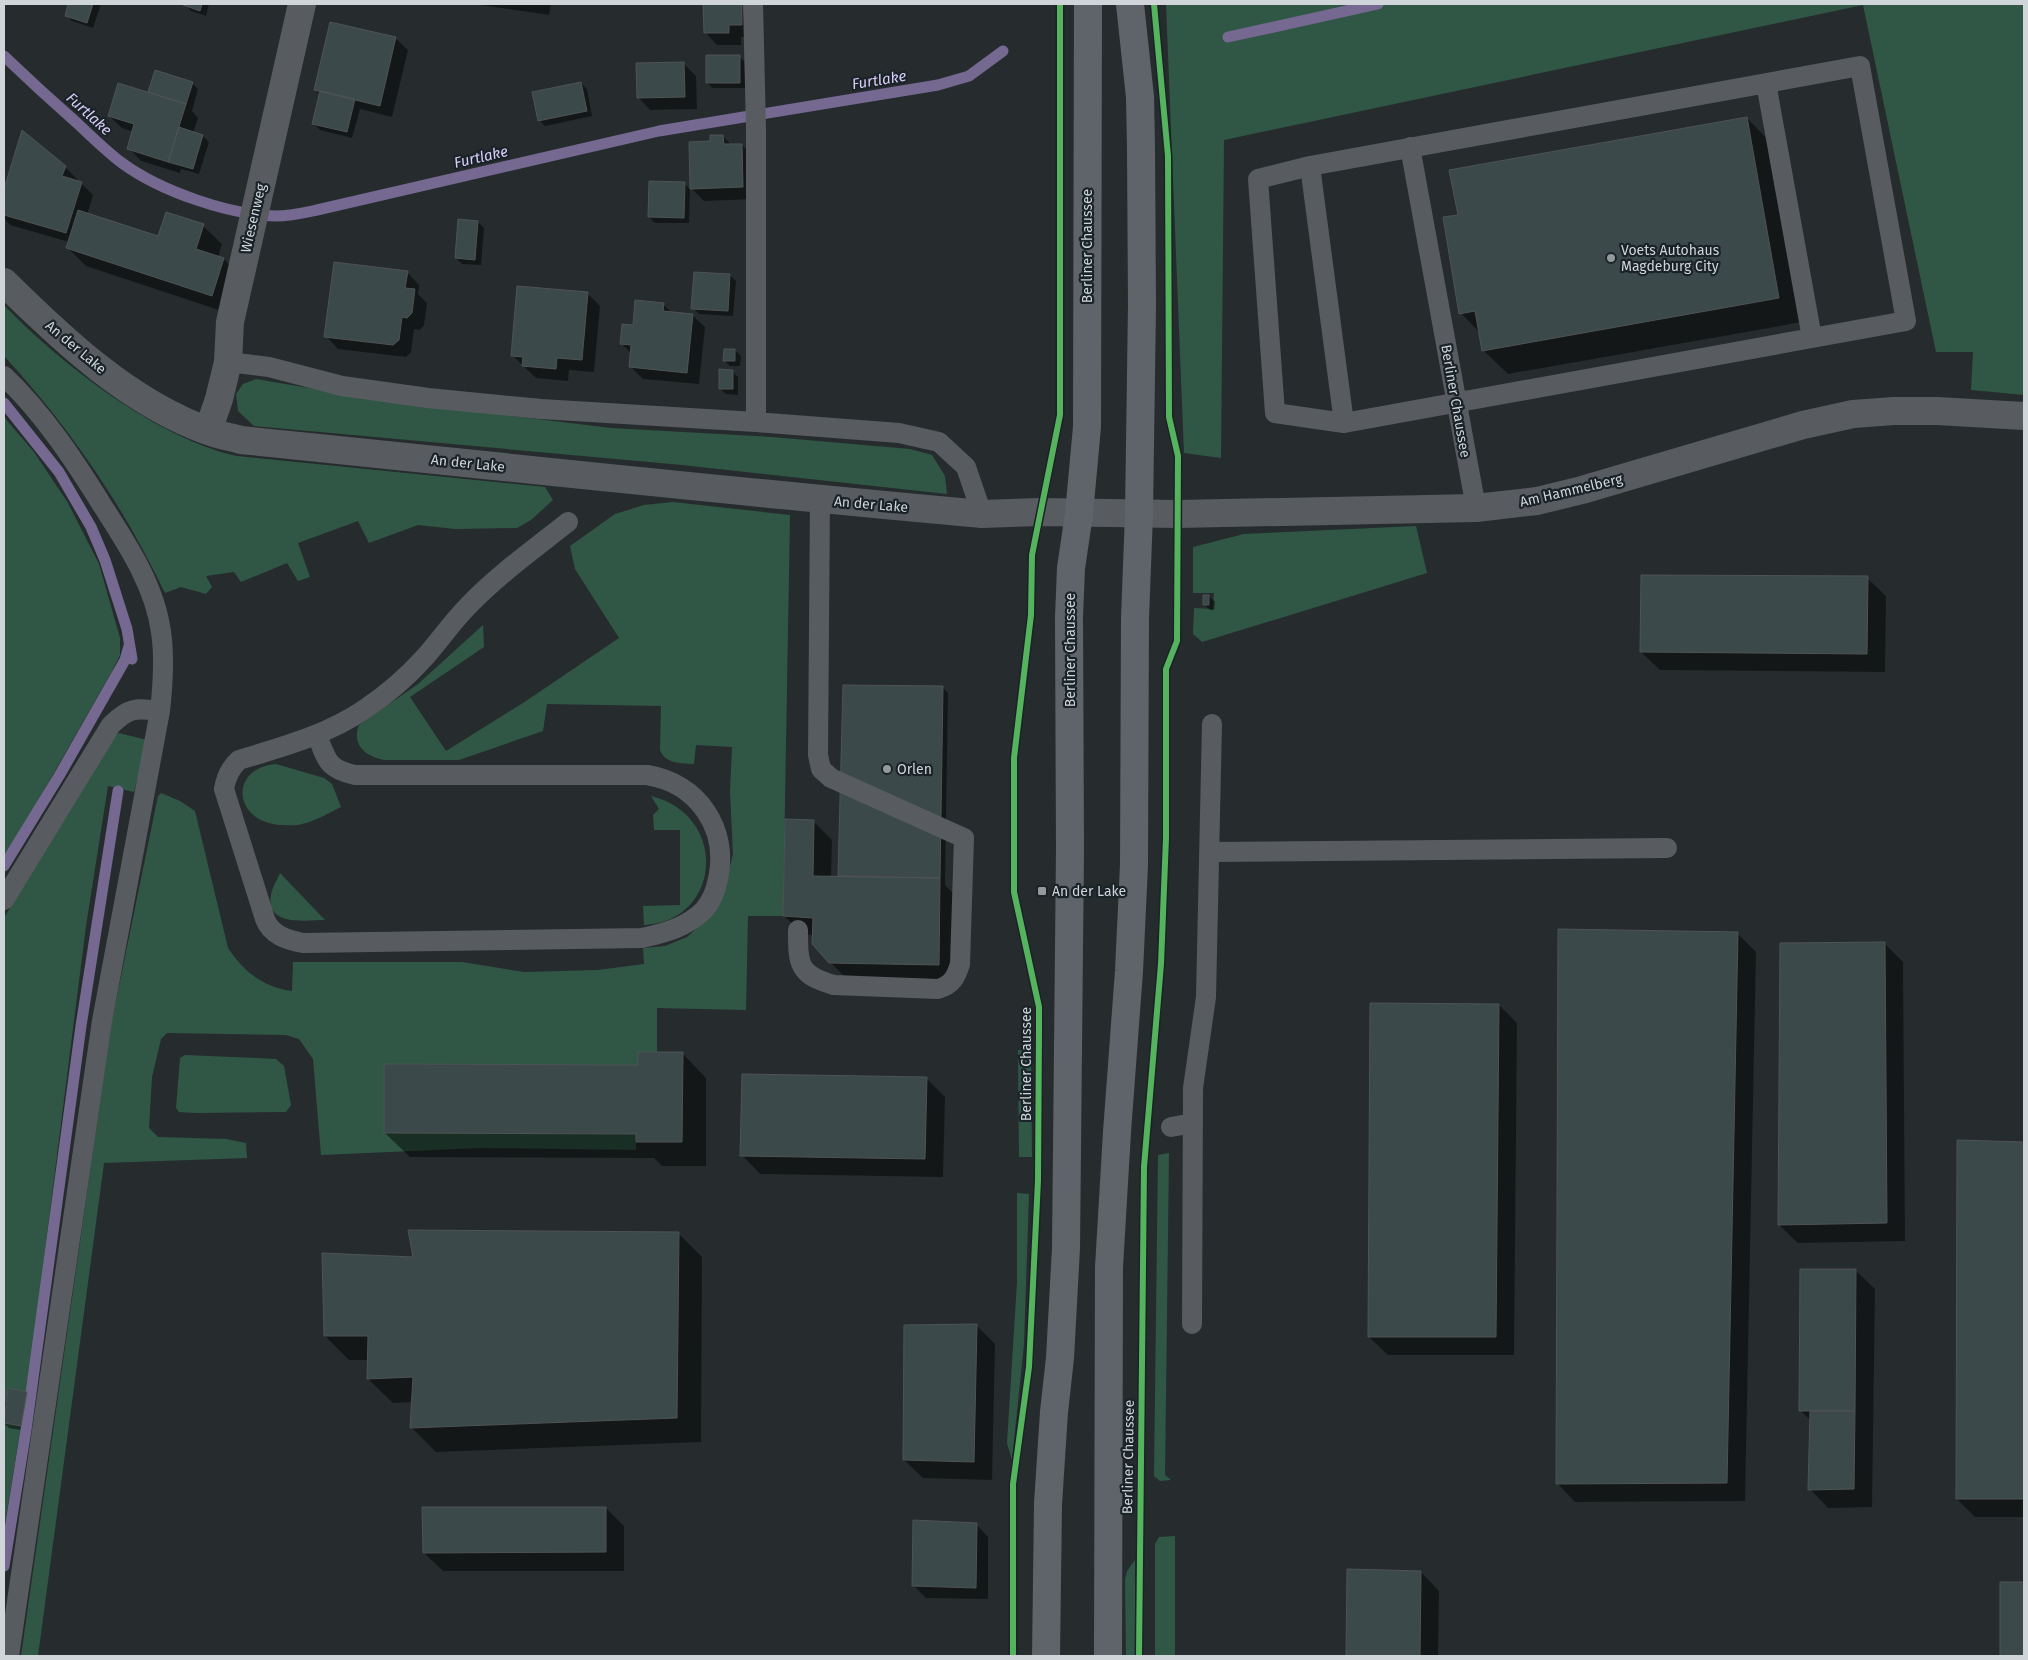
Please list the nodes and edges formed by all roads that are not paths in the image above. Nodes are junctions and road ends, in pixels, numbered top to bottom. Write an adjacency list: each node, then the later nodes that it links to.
1 (302, 4): 10 (street, Wiesenweg)
2 (753, 4): 14 (lane)
3 (1088, 4): 20 (main road, Berliner Chaussee)
4 (1130, 4): 21 (main road, Berliner Chaussee)
5 (1766, 83): 6 (lane); 9 (lane); 9 (lane)
6 (1410, 147): 7 (lane); 12 (lane, Berliner Chaussee)
7 (1310, 166): 15 (lane); 15 (lane)
8 (4, 282): 16 (street, An der Lake)
9 (1812, 338): 12 (lane)
10 (228, 362): 14 (lane); 16 (street, Wiesenweg)
11 (4, 376): 23 (lane)
12 (1456, 402): 15 (lane); 18 (lane, Berliner Chaussee)
13 (2024, 416): 18 (street, Am Hammelberg)
14 (756, 422): 19 (lane)
15 (1344, 423)
16 (208, 431): 17 (street, An der Lake)
17 (820, 500): 19 (street, An der Lake); 29 (lane)
18 (1476, 508): 21 (street, Am Hammelberg)
19 (982, 514): 20 (street, An der Lake)
20 (1079, 514): 21 (street, Am Hammelberg); 34 (main road, Berliner Chaussee)
21 (1139, 514): 35 (main road, Berliner Chaussee)
22 (568, 522): 25 (lane)
23 (160, 711): 28 (lane); 33 (lane)
24 (1212, 724): 27 (lane)
25 (318, 735): 25 (lane)
26 (1667, 848): 27 (lane)
27 (1210, 852): 30 (lane)
28 (4, 900)
29 (798, 930)
30 (1193, 1123): 31 (lane); 32 (lane)
31 (1172, 1126)
32 (1192, 1324)
33 (8, 1656)
34 (1046, 1656)
35 (1108, 1656)

